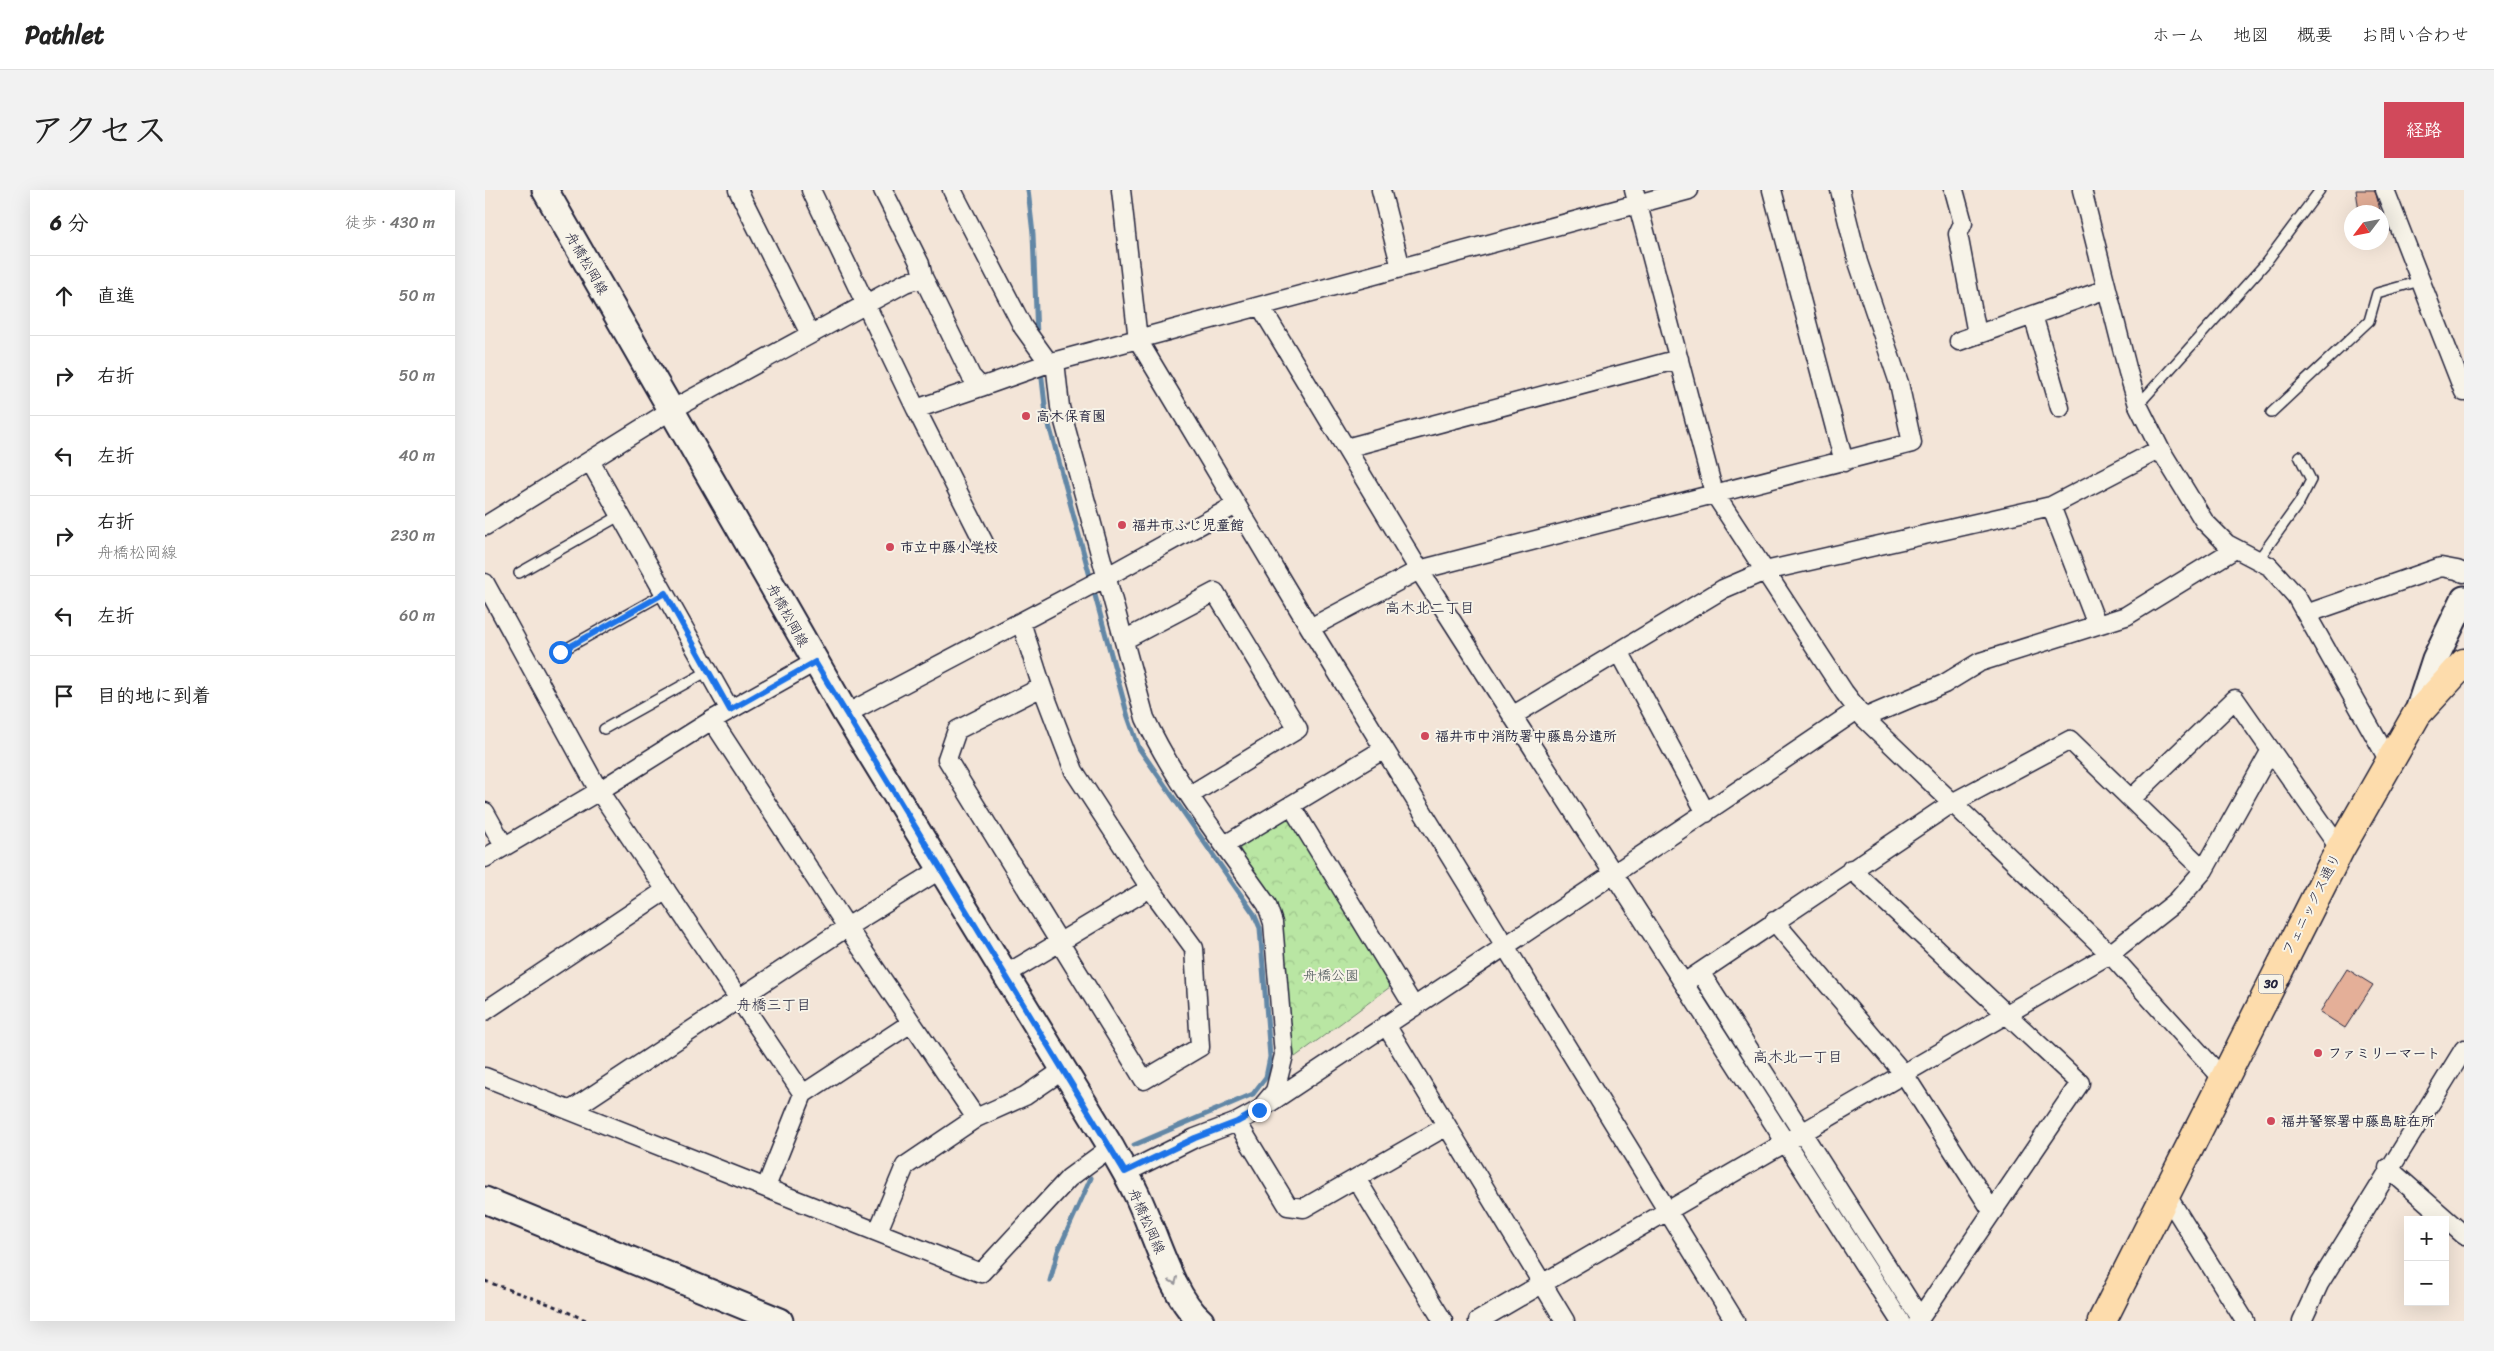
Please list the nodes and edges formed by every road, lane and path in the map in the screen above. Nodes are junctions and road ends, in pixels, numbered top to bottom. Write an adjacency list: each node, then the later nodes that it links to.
1 (545, 190): 34 (main road, 舟橋松岡線)
2 (738, 190): 23 (street)
3 (811, 190): 20 (street)
4 (883, 190): 17 (street)
5 (953, 190): 28 (street)
6 (1123, 190): 25 (street)
7 (1381, 190): 16 (street)
8 (1689, 190): 15 (street)
9 (1772, 190): 40 (street)
10 (1840, 190): 40 (street)
11 (1953, 190): 24 (street)
12 (2082, 190): 19 (street)
13 (2320, 190): 31 (lane)
14 (2385, 190): 18 (street)
15 (1636, 197): 16 (street); 27 (street)
16 (1401, 268): 21 (street)
17 (923, 277): 20 (street); 29 (street)
18 (2420, 281): 30 (street); 35 (lane)
19 (2107, 289): 22 (street); 31 (street)
20 (866, 304): 23 (street); 33 (street)
21 (1261, 307): 25 (street); 36 (street)
22 (2033, 315): 24 (street); 32 (street)
23 (810, 334): 34 (street)
24 (1977, 334): 26 (street)
25 (1138, 340): 28 (street); 42 (street)
26 (1959, 340)
27 (1679, 359): 36 (street); 41 (street)
28 (1052, 362): 29 (street); 53 (street)
29 (981, 387): 33 (street)
30 (2464, 392)
31 (2138, 405): 37 (street)
32 (2060, 408)
33 (916, 409): 46 (street)
34 (673, 410): 39 (street); 64 (main road, 舟橋松岡線)
35 (2271, 413)
36 (1346, 448): 49 (street)
37 (2160, 449): 43 (street); 47 (street)
38 (2299, 456): 48 (lane)
39 (591, 461): 44 (street); 45 (street)
40 (1844, 462): 41 (street)
41 (1714, 493): 49 (street); 50 (street)
42 (1236, 505): 53 (street); 60 (street)
43 (2051, 506): 50 (street); 59 (street)
44 (621, 515): 51 (lane); 55 (street)
45 (485, 526)
46 (983, 544)
47 (2235, 549): 48 (street); 59 (street)
48 (2258, 560): 57 (street)
49 (1419, 570): 60 (street); 72 (street)
50 (1765, 571): 62 (street); 70 (street)
51 (519, 573)
52 (2464, 573): 57 (street)
53 (1106, 577): 58 (street); 61 (street)
54 (485, 583): 78 (street)
55 (665, 593): 63 (lane); 66 (street)
56 (2464, 599): 71 (main road)
57 (2306, 614): 77 (street)
58 (1021, 622): 67 (street); 69 (street)
59 (2097, 625): 70 (street)
60 (1309, 628): 75 (street)
61 (1123, 640): 79 (street); 79 (street)
62 (1619, 651): 72 (street); 84 (street)
63 (560, 652)
64 (815, 662): 68 (street); 69 (main road, 舟橋松岡線)
65 (2464, 663): 71 (main road, フェニックス通り / 30)
66 (708, 670): 68 (street); 74 (lane)
67 (1042, 687): 93 (street); 97 (street)
68 (730, 710): 73 (street)
69 (846, 714): 89 (main road, 舟橋松岡線)
70 (1861, 714): 81 (street); 84 (street)
71 (2417, 714): 77 (main road, フェニックス通り / 30)
72 (1512, 716): 92 (street)
73 (712, 720): 78 (street); 96 (street)
74 (604, 729)
75 (1384, 749): 82 (street); 98 (street)
76 (2271, 750): 80 (street); 87 (street); 91 (street)
77 (2389, 761): 87 (main road, フェニックス通り / 30)
78 (599, 791): 86 (street); 94 (street)
79 (1191, 796): 85 (street)
80 (2131, 800): 81 (street); 91 (street)
81 (1952, 803): 90 (street); 99 (street)
82 (1291, 805): 85 (street); 104 (street)
83 (485, 812): 86 (street)
84 (1706, 813): 92 (street)
85 (1225, 845): 116 (street)
86 (504, 846): 88 (street)
87 (2340, 849): 113 (main road, フェニックス通り / 30)
88 (485, 858)
89 (941, 869): 96 (street); 101 (main road, 舟橋松岡線)
90 (1851, 869): 95 (street); 106 (street)
91 (2204, 870): 99 (street)
92 (1615, 874): 98 (street); 102 (street)
93 (1150, 888): 97 (street); 97 (street)
94 (666, 890): 103 (street); 105 (street)
95 (1774, 921): 100 (street); 111 (street)
96 (847, 927): 103 (street); 107 (street)
97 (1060, 942): 101 (street)
98 (1505, 946): 104 (street); 129 (street)
99 (2110, 954): 106 (street); 113 (street)
100 (1700, 972): 102 (street); 120 (street)
101 (1005, 975): 110 (main road, 舟橋松岡線)
102 (1684, 982): 121 (street)
103 (740, 998): 114 (street); 115 (street)
104 (1414, 1006): 108 (street)
105 (485, 1011)
106 (2007, 1013): 111 (street); 130 (street)
107 (911, 1023): 114 (street); 117 (street)
108 (1386, 1025): 116 (street); 119 (street)
109 (2464, 1049): 123 (street)
110 (1063, 1070): 117 (street); 122 (main road, 舟橋松岡線)
111 (1904, 1074): 120 (street); 130 (street)
112 (485, 1077): 115 (street)
113 (2224, 1080): 127 (main road, フェニックス通り / 30)
114 (803, 1094): 126 (street)
115 (571, 1110): 126 (street)
116 (1259, 1110): 118 (street)
117 (976, 1118): 131 (street)
118 (1237, 1122): 124 (street); 125 (street)
119 (1447, 1126): 125 (street); 134 (street)
120 (1803, 1134): 121 (street); 135 (street)
121 (1787, 1144): 129 (street); 143 (street)
122 (1111, 1147): 124 (main road, 舟橋松岡線); 131 (street)
123 (2388, 1168): 132 (street); 146 (street)
124 (1125, 1172): 138 (main road, 舟橋松岡線, one-way to 138)
125 (1357, 1180): 139 (street)
126 (766, 1187): 131 (street)
127 (2166, 1194): 144 (main road, フェニックス通り / 30); 145 (street)
128 (485, 1200): 137 (main road)
129 (1668, 1210): 134 (street); 142 (street)
130 (1992, 1212): 135 (street)
131 (878, 1231)
132 (2464, 1235)
133 (485, 1281): 136 (path)
134 (1543, 1284): 140 (street); 141 (street)
135 (1919, 1320)
136 (588, 1321)
137 (780, 1321)
138 (1201, 1321)
139 (1443, 1321)
140 (1478, 1321)
141 (1565, 1321)
142 (1735, 1321)
143 (1900, 1321)
144 (2102, 1321)
145 (2245, 1321)
146 (2302, 1321)

